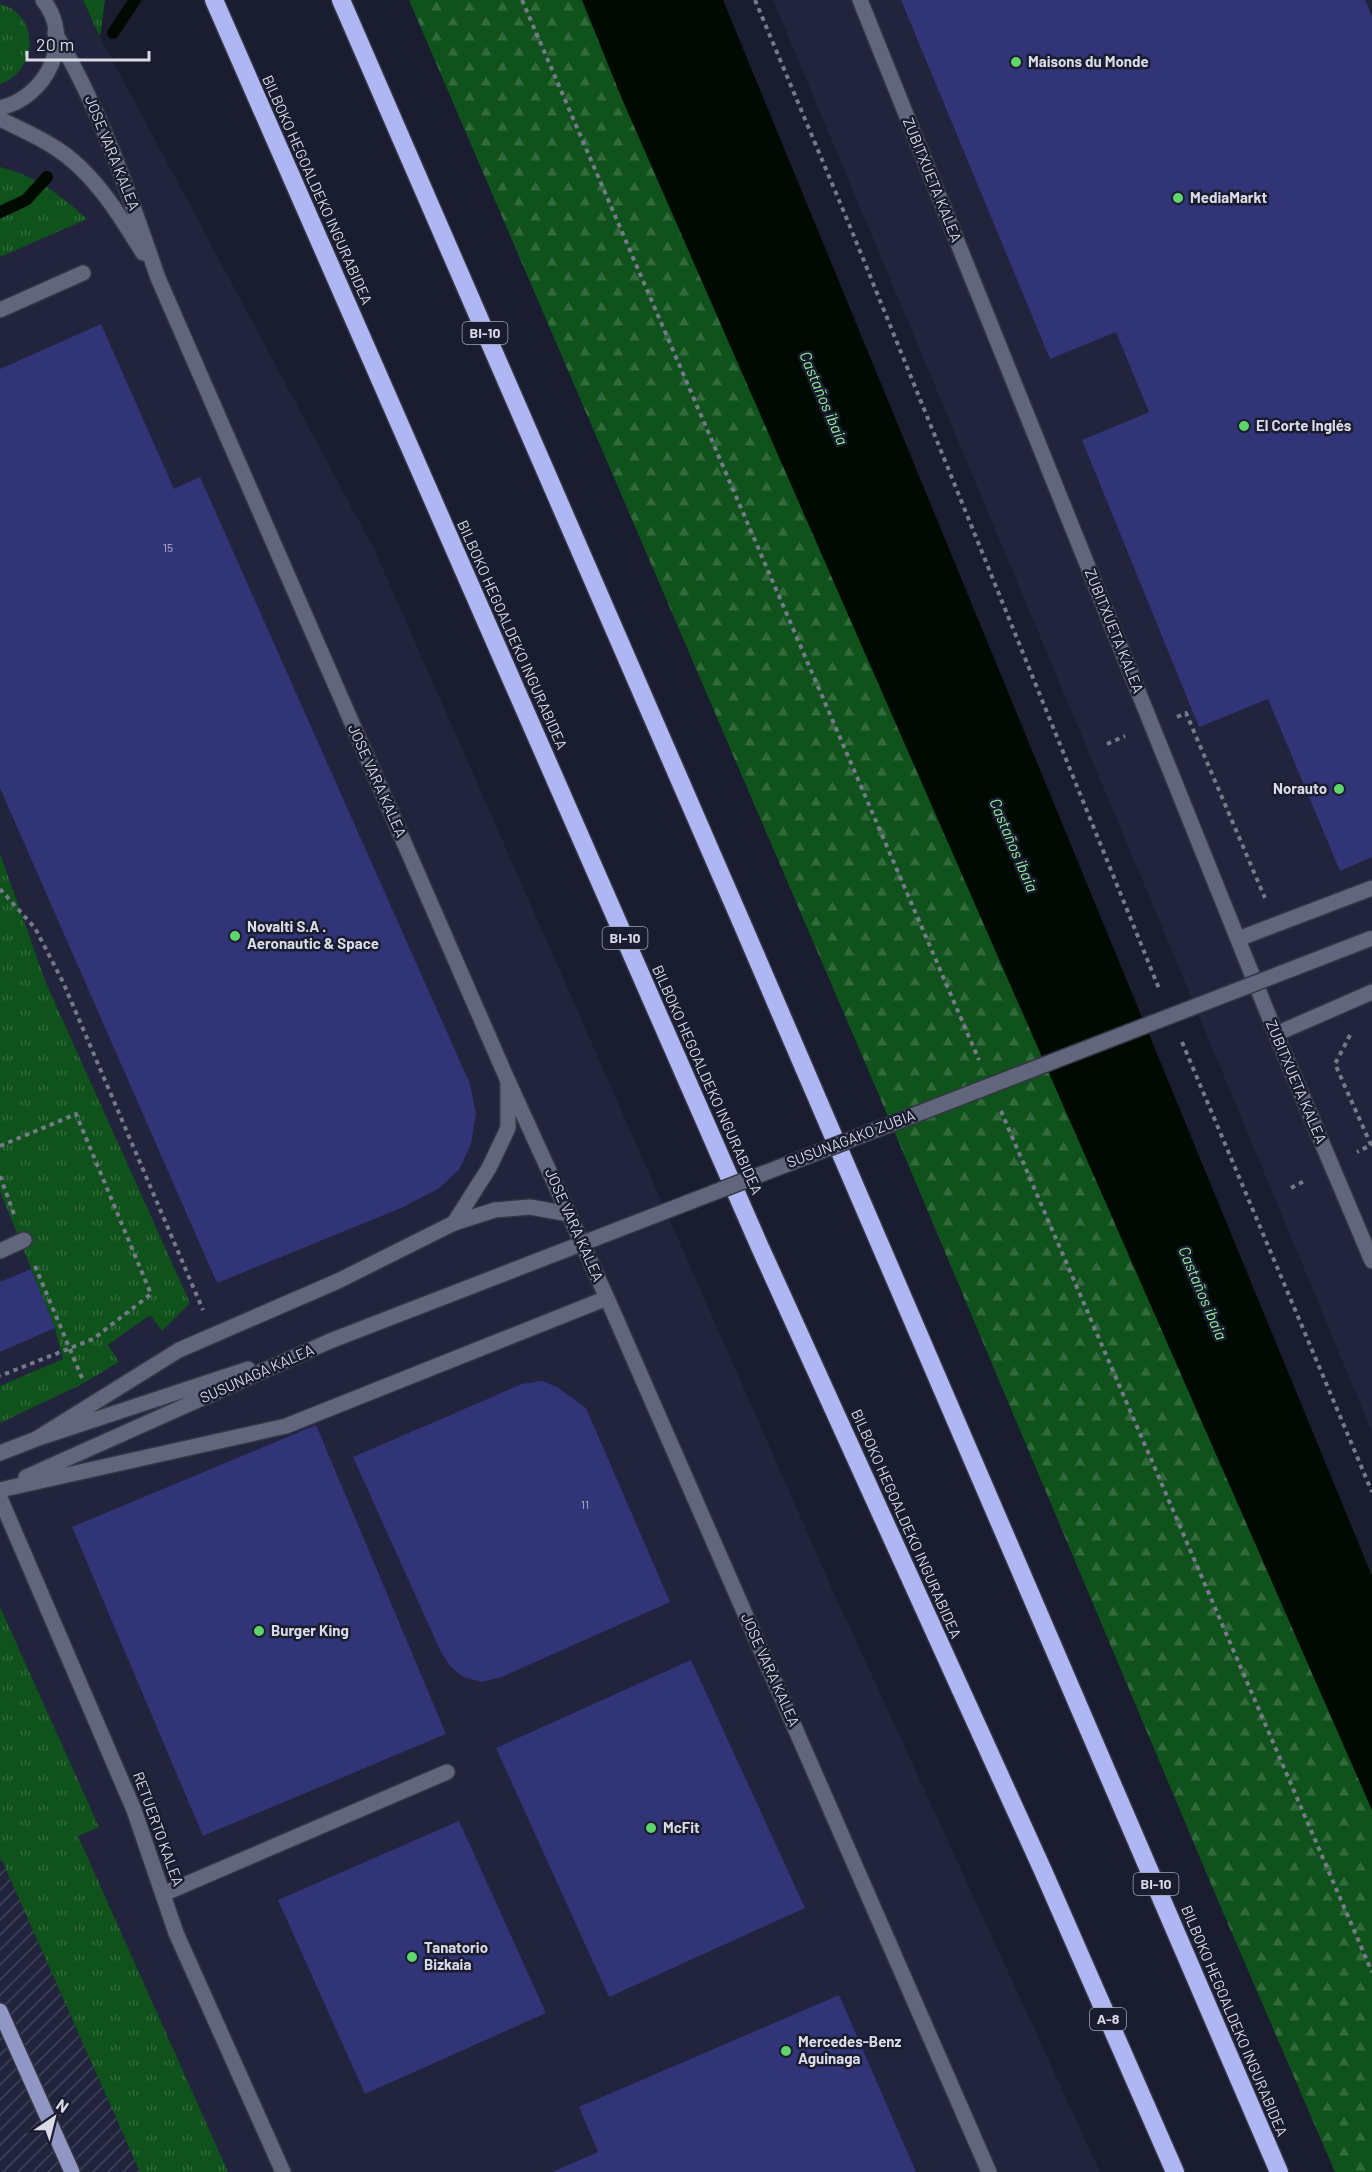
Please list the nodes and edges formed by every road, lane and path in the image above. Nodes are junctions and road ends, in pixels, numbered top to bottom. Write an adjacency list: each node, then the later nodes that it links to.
1 (214, 0): 42 (highway, BILBOKO HEGOALDEKO INGURABIDEA / BI-10)
2 (341, 0): 50 (highway, BILBOKO HEGOALDEKO INGURABIDEA / BI-10)
3 (522, 0): 23 (path)
4 (755, 0): 17 (path)
5 (860, 0): 16 (street, ZUBITXUETA KALEA)
6 (46, 2): 7 (street)
7 (55, 33): 8 (street); 11 (street, JOSE VARA KALEA)
8 (0, 108)
9 (0, 119): 11 (street, JOSE VARA KALEA)
10 (83, 273): 12 (street)
11 (158, 278): 24 (street, JOSE VARA KALEA)
12 (0, 310)
13 (1372, 888): 16 (street)
14 (0, 889): 33 (path)
15 (1372, 938): 34 (street, SUSUNAGAKO ZUBIA, bridge)
16 (1238, 939): 20 (street, ZUBITXUETA KALEA)
17 (1161, 992)
18 (1372, 992): 20 (street)
19 (1353, 1028): 22 (path)
20 (1276, 1034): 31 (street, ZUBITXUETA KALEA)
21 (1179, 1035): 39 (path)
22 (1335, 1064)
23 (982, 1069)
24 (508, 1081): 27 (street, JOSE VARA KALEA); 28 (street)
25 (997, 1102): 44 (path)
26 (0, 1146): 35 (path)
27 (569, 1214): 28 (street, SUSUNAGA KALEA); 32 (street, JOSE VARA KALEA)
28 (454, 1223): 33 (street, SUSUNAGA KALEA)
29 (24, 1240): 30 (street)
30 (0, 1251)
31 (1372, 1261)
32 (607, 1298): 38 (street, SUSUNAGA KALEA); 49 (street, JOSE VARA KALEA)
33 (214, 1335): 36 (street, SUSUNAGA KALEA)
34 (330, 1341): 36 (street, SUSUNAGA KALEA); 38 (street, SUSUNAGA KALEA)
35 (0, 1376)
36 (36, 1439): 37 (street, SUSUNAGA KALEA)
37 (0, 1453)
38 (0, 1489)
39 (1372, 1492)
40 (0, 1498): 43 (street, RETUERTO KALEA)
41 (447, 1772): 43 (street)
42 (1044, 1873): 46 (highway, BILBOKO HEGOALDEKO INGURABIDEA / A-8)
43 (163, 1894): 48 (street, RETUERTO KALEA)
44 (1372, 1972)
45 (0, 2011): 47 (main road)
46 (1173, 2168)
47 (72, 2172)
48 (283, 2172)
49 (989, 2172)
50 (1279, 2172)

